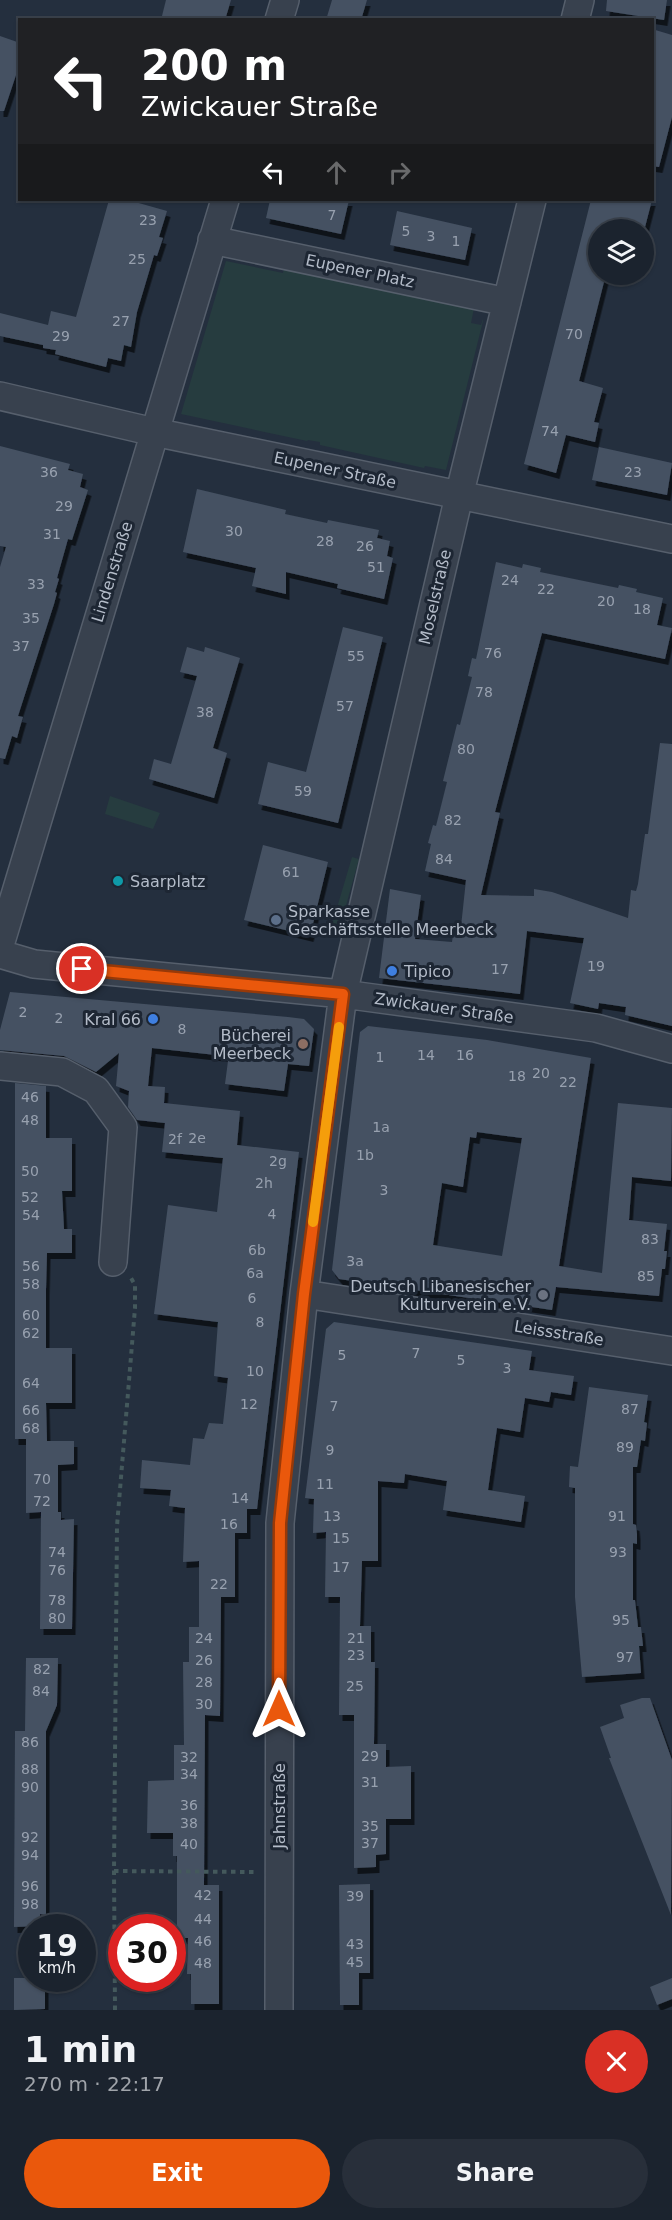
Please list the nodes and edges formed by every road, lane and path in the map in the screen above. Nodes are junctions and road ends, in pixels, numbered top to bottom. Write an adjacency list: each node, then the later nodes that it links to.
1 (285, 0): 3 (street)
2 (580, 0): 4 (street)
3 (280, 18)
4 (576, 18)
5 (225, 201): 7 (street, Lindenstraße)
6 (532, 201): 8 (street, Moselstraße)
7 (212, 240): 8 (street, Eupener Platz); 10 (street, Lindenstraße)
8 (507, 302): 11 (street, Moselstraße)
9 (0, 396): 10 (street, Eupener Straße)
10 (154, 432): 11 (street, Eupener Straße); 13 (street, Lindenstraße)
11 (459, 496): 12 (street, Eupener Straße); 15 (street, Moselstraße)
12 (672, 539)
13 (0, 945)
14 (0, 954): 15 (street, Zwickauer Straße)
15 (343, 994): 16 (street, Zwickauer Straße); 19 (street, Jahnstraße)
16 (672, 1049)
17 (0, 1066): 18 (street)
18 (113, 1262): 21 (path)
19 (304, 1294): 20 (street, Leissstraße); 22 (street, Jahnstraße)
20 (672, 1351)
21 (114, 1871): 22 (path); 23 (path)
22 (279, 1872): 24 (street, Jahnstraße)
23 (114, 2010)
24 (279, 2010)

